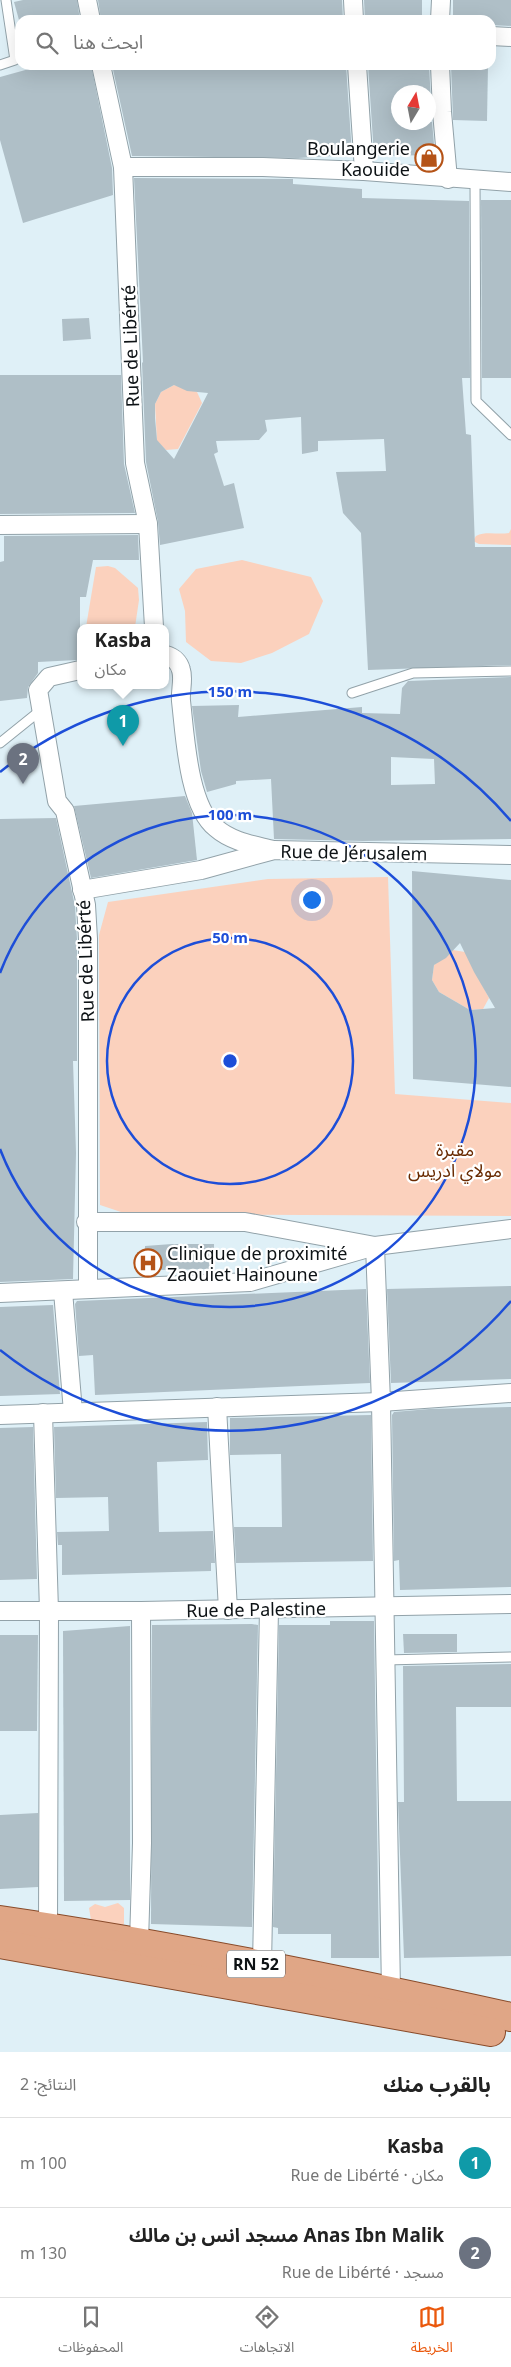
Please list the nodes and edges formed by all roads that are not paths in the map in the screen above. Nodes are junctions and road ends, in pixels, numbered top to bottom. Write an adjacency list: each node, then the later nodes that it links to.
1 (6, 0): 10 (lane)
2 (87, 0): 5 (street)
3 (353, 0): 6 (street)
4 (441, 0): 7 (street)
5 (90, 15)
6 (354, 15)
7 (440, 15)
8 (496, 36): 9 (street)
9 (511, 37)
10 (0, 65)
11 (102, 70): 14 (street, Rue de Libérté)
12 (357, 70): 15 (street)
13 (440, 70): 16 (street)
14 (123, 167): 15 (street); 21 (street, Rue de Libérté)
15 (364, 171): 16 (street)
16 (448, 179): 17 (street)
17 (475, 180): 18 (street); 19 (lane)
18 (511, 182)
19 (511, 435)
20 (0, 524): 21 (street)
21 (148, 524): 22 (street, Rue de Libérté)
22 (154, 624)
23 (169, 656): 29 (street)
24 (77, 671): 27 (street, Rue de Libérté)
25 (511, 671): 26 (lane)
26 (352, 693)
27 (41, 710): 28 (lane); 31 (street, Rue de Libérté)
28 (0, 743)
29 (274, 850): 30 (street, Rue de Jérusalem); 31 (street, Rue de Jérusalem)
30 (511, 855)
31 (82, 890): 32 (street, Rue de Libérté)
32 (86, 1222): 34 (street); 35 (street, Rue de Libérté)
33 (511, 1229): 34 (street)
34 (375, 1246): 35 (street); 39 (street)
35 (88, 1288): 36 (street)
36 (64, 1291): 37 (street); 41 (street)
37 (0, 1293)
38 (511, 1393): 39 (street)
39 (382, 1402): 40 (street); 45 (street)
40 (217, 1407): 41 (street); 46 (street)
41 (73, 1412): 42 (street)
42 (43, 1413): 43 (street); 49 (street)
43 (0, 1415)
44 (511, 1604): 45 (street, Rue de Palestine)
45 (384, 1608): 47 (street, Rue de Palestine); 52 (street)
46 (228, 1610): 47 (street, Rue de Palestine); 50 (street, Rue de Palestine)
47 (270, 1610): 57 (street)
48 (0, 1611): 49 (street, Rue de Palestine)
49 (49, 1611): 50 (street, Rue de Palestine); 54 (street)
50 (141, 1611): 55 (street)
51 (511, 1658): 52 (lane)
52 (385, 1660): 58 (street)
53 (0, 1920): 54 (main road, RN 52)
54 (48, 1927): 55 (main road, RN 52)
55 (139, 1942): 57 (main road, RN 52)
56 (0, 1944): 60 (main road, RN 52)
57 (262, 1965): 58 (main road, RN 52)
58 (391, 1991): 59 (main road, RN 52)
59 (511, 2017)
60 (511, 2036)

